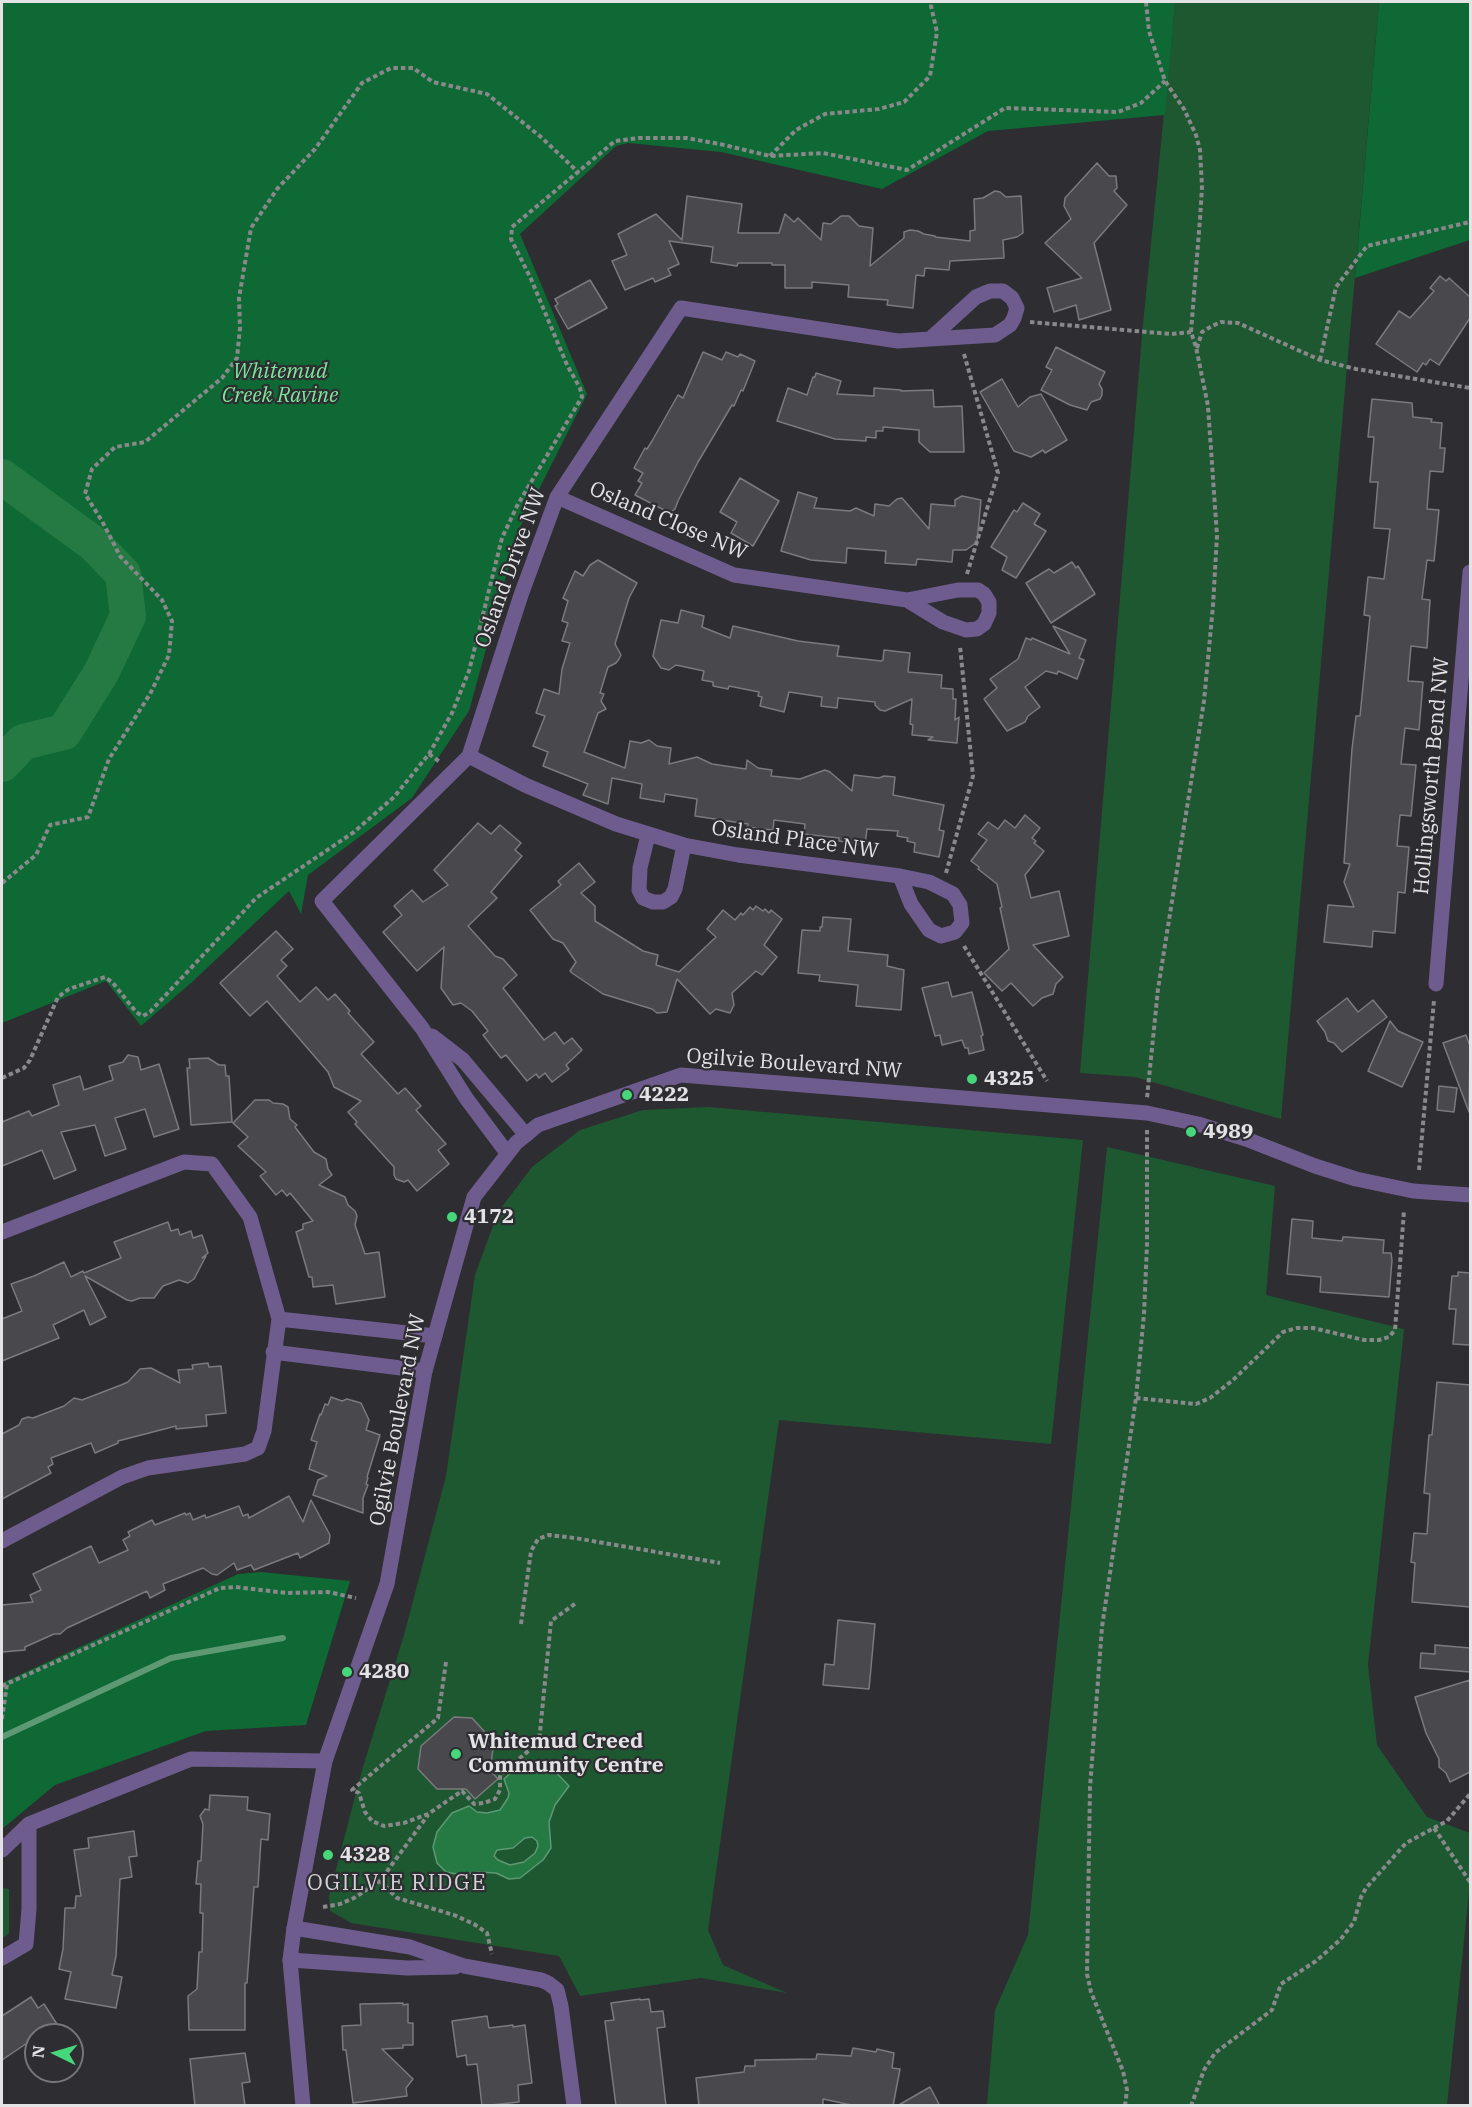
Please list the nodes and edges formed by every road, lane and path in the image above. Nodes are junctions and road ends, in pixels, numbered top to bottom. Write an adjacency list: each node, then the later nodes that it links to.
1 (932, 2): 3 (path)
2 (1146, 2): 7 (path)
3 (770, 156)
4 (579, 173): 24 (path)
5 (1470, 222): 11 (path)
6 (1026, 322): 7 (path)
7 (1191, 332): 9 (path)
8 (930, 339): 8 (street, Osland Drive NW); 13 (street, Osland Drive NW)
9 (1196, 348): 11 (path); 29 (path)
10 (964, 354): 15 (path)
11 (1320, 360): 12 (path)
12 (1470, 388)
13 (557, 497): 16 (street, Osland Close NW); 19 (street, Osland Drive NW)
14 (1470, 572): 17 (street, Hollingsworth Bend NW)
15 (966, 577)
16 (907, 600): 16 (street, Osland Close NW)
17 (1469, 605): 26 (street, Hollingsworth Bend NW)
18 (960, 646): 23 (path)
19 (469, 756): 20 (street, Osland Place NW); 27 (street, Osland Drive NW)
20 (648, 835): 21 (street, Osland Place NW); 21 (street, Osland Place NW)
21 (684, 845): 22 (street, Osland Place NW)
22 (900, 876): 22 (street, Osland Place NW)
23 (945, 880)
24 (2, 883)
25 (961, 942): 28 (path)
26 (1436, 984): 32 (path)
27 (422, 1028): 30 (street, Osland Drive NW); 31 (street, Osland Drive NW)
28 (1047, 1080)
29 (1147, 1113): 30 (street, Ogilvie Boulevard NW); 33 (street, Ogilvie Boulevard NW); 40 (path)
30 (526, 1135): 31 (street, Ogilvie Boulevard NW)
31 (507, 1154): 37 (street, Ogilvie Boulevard NW)
32 (1419, 1170)
33 (1470, 1196)
34 (1404, 1211): 40 (path)
35 (2, 1232): 36 (street)
36 (279, 1319): 37 (street); 38 (street)
37 (435, 1336): 39 (street, Ogilvie Boulevard NW)
38 (273, 1352): 39 (street); 41 (street)
39 (425, 1371): 50 (street, Ogilvie Boulevard NW)
40 (1136, 1398): 66 (path)
41 (2, 1541)
42 (720, 1563): 45 (path)
43 (356, 1598): 47 (path)
44 (576, 1604): 52 (path)
45 (521, 1624)
46 (446, 1662): 52 (path)
47 (7, 1684): 48 (path); 49 (path)
48 (2, 1686)
49 (2, 1719)
50 (325, 1761): 53 (street); 59 (street, Ogilvie Boulevard NW)
51 (1470, 1794): 54 (path)
52 (428, 1814): 56 (path)
53 (29, 1824): 55 (street); 60 (street)
54 (1434, 1828): 57 (path); 67 (path)
55 (2, 1850)
56 (380, 1881): 58 (path); 63 (path)
57 (1470, 1882)
58 (323, 1907)
59 (294, 1928): 61 (street, Ogilvie Boulevard NW); 62 (street)
60 (2, 1958)
61 (290, 1960): 62 (street); 64 (street, Ogilvie Boulevard NW)
62 (464, 1966): 63 (street)
63 (495, 1972): 65 (street)
64 (303, 2106)
65 (574, 2106)
66 (1125, 2106)
67 (1191, 2106)

